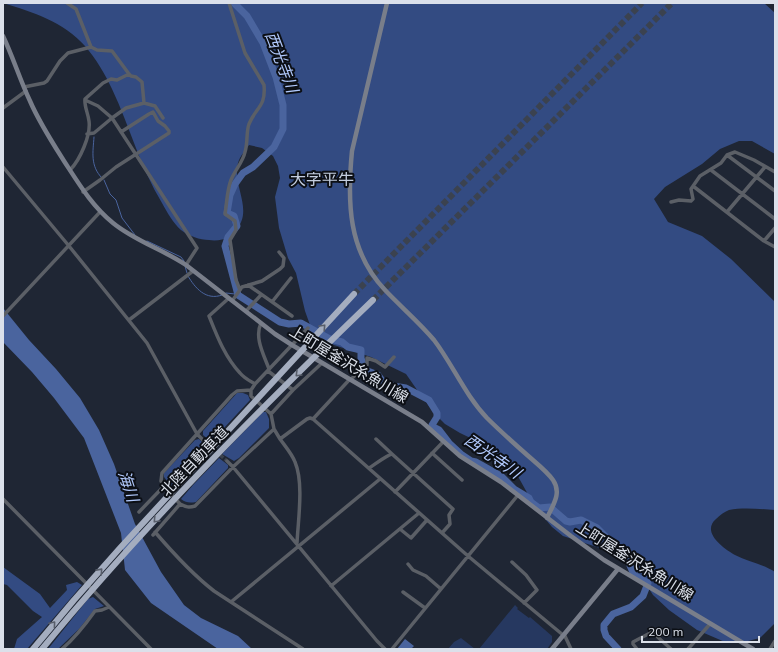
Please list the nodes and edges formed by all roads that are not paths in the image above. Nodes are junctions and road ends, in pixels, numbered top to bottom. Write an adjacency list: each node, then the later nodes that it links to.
1 (67, 3): 5 (street)
2 (229, 3): 40 (street)
3 (387, 3): 83 (main road)
4 (3, 36): 7 (main road, 上町屋釜沢糸魚川線)
5 (91, 47): 6 (street); 7 (street)
6 (129, 74): 8 (street); 9 (street)
7 (25, 89): 10 (street); 19 (main road, 上町屋釜沢糸魚川線)
8 (85, 100): 11 (street); 14 (street)
9 (144, 103): 11 (street); 12 (street)
10 (3, 108)
11 (112, 118): 13 (street); 14 (street)
12 (163, 118)
13 (121, 132): 15 (street); 15 (street)
14 (87, 134): 19 (street)
15 (136, 154): 25 (street); 36 (street)
16 (727, 155): 18 (street); 20 (street); 22 (street)
17 (3, 167): 33 (street)
18 (765, 167): 21 (street); 22 (street)
19 (70, 170): 25 (main road, 上町屋釜沢糸魚川線)
20 (711, 170): 23 (street); 26 (street)
21 (775, 172)
22 (756, 177): 24 (street); 26 (street)
23 (693, 186): 27 (street); 29 (street)
24 (775, 191)
25 (84, 192): 28 (main road, 上町屋釜沢糸魚川線)
26 (742, 194): 29 (street); 30 (street)
27 (671, 202)
28 (100, 212): 33 (street); 36 (main road, 上町屋釜沢糸魚川線)
29 (727, 212): 32 (street)
30 (775, 219)
31 (775, 228): 32 (street)
32 (764, 241): 34 (street)
33 (69, 246): 47 (street); 49 (street)
34 (775, 247)
35 (279, 252): 39 (street)
36 (186, 265): 37 (main road, 上町屋釜沢糸魚川線)
37 (193, 271): 43 (main road, 上町屋釜沢糸魚川線); 49 (street)
38 (291, 278): 45 (street)
39 (248, 285): 40 (street); 42 (street)
40 (240, 290): 43 (street)
41 (354, 294): 102 (highway, 北陸自動車道, one-way to 41)
42 (261, 295): 45 (street); 46 (street)
43 (230, 299): 46 (main road, 上町屋釜沢糸魚川線); 57 (street)
44 (374, 300): 103 (highway, 北陸自動車道, one-way to 103)
45 (272, 302): 48 (street)
46 (246, 311): 50 (main road, 上町屋釜沢糸魚川線)
47 (3, 316)
48 (292, 316)
49 (129, 320): 63 (street)
50 (261, 323): 52 (main road, 上町屋釜沢糸魚川線); 55 (street)
51 (308, 328): 52 (street)
52 (292, 345): 54 (main road, 上町屋釜沢糸魚川線); 55 (street)
53 (394, 357): 56 (street)
54 (322, 363): 56 (main road, 上町屋釜沢糸魚川線); 59 (street)
55 (269, 370): 57 (street); 59 (street)
56 (350, 379): 61 (street); 67 (main road, 上町屋釜沢糸魚川線)
57 (255, 384): 58 (street)
58 (251, 390): 60 (street); 63 (street)
59 (293, 390): 60 (street)
60 (271, 414): 62 (street)
61 (313, 419): 64 (street); 72 (street)
62 (274, 429): 64 (street); 71 (street)
63 (197, 434): 66 (street); 76 (street)
64 (280, 439): 87 (street)
65 (376, 439): 69 (street)
66 (204, 440)
67 (443, 442): 68 (street); 78 (main road, 上町屋釜沢糸魚川線)
68 (432, 453): 73 (street); 75 (street)
69 (392, 454): 72 (street); 73 (street)
70 (227, 461): 71 (street)
71 (233, 467): 80 (street); 87 (street)
72 (369, 468): 74 (street)
73 (413, 473): 77 (street); 86 (street)
74 (380, 479): 77 (street); 87 (street)
75 (462, 480)
76 (164, 486): 80 (street); 81 (street)
77 (395, 492): 82 (street)
78 (518, 495): 83 (main road, 上町屋釜沢糸魚川線); 88 (street)
79 (3, 499): 97 (street)
80 (180, 504): 95 (street)
81 (139, 512)
82 (419, 513): 84 (street); 85 (street)
83 (547, 518): 91 (main road, 上町屋釜沢糸魚川線)
84 (428, 520): 85 (street); 86 (street)
85 (400, 529): 92 (street)
86 (442, 533): 88 (street)
87 (298, 545): 92 (street); 95 (street)
88 (468, 556): 93 (street); 96 (street)
89 (512, 562): 96 (street)
90 (408, 564): 93 (street)
91 (618, 568): 99 (main road, 上町屋釜沢糸魚川線); 100 (main road)
92 (331, 586): 107 (street)
93 (441, 590): 98 (street)
94 (403, 592): 98 (street)
95 (231, 602): 106 (street)
96 (524, 603): 100 (street)
97 (109, 607): 104 (street); 105 (street)
98 (425, 608): 108 (street)
99 (710, 624): 113 (street); 114 (main road, 上町屋釜沢糸魚川線)
100 (563, 635): 109 (main road); 110 (street)
101 (775, 641): 115 (street)
102 (33, 649)
103 (42, 649)
104 (62, 649)
105 (151, 649)
106 (303, 649)
107 (385, 649)
108 (392, 649)
109 (552, 649)
110 (571, 649)
111 (636, 649): 112 (street)
112 (671, 649)
113 (688, 649)
114 (753, 649)
115 (770, 649)

